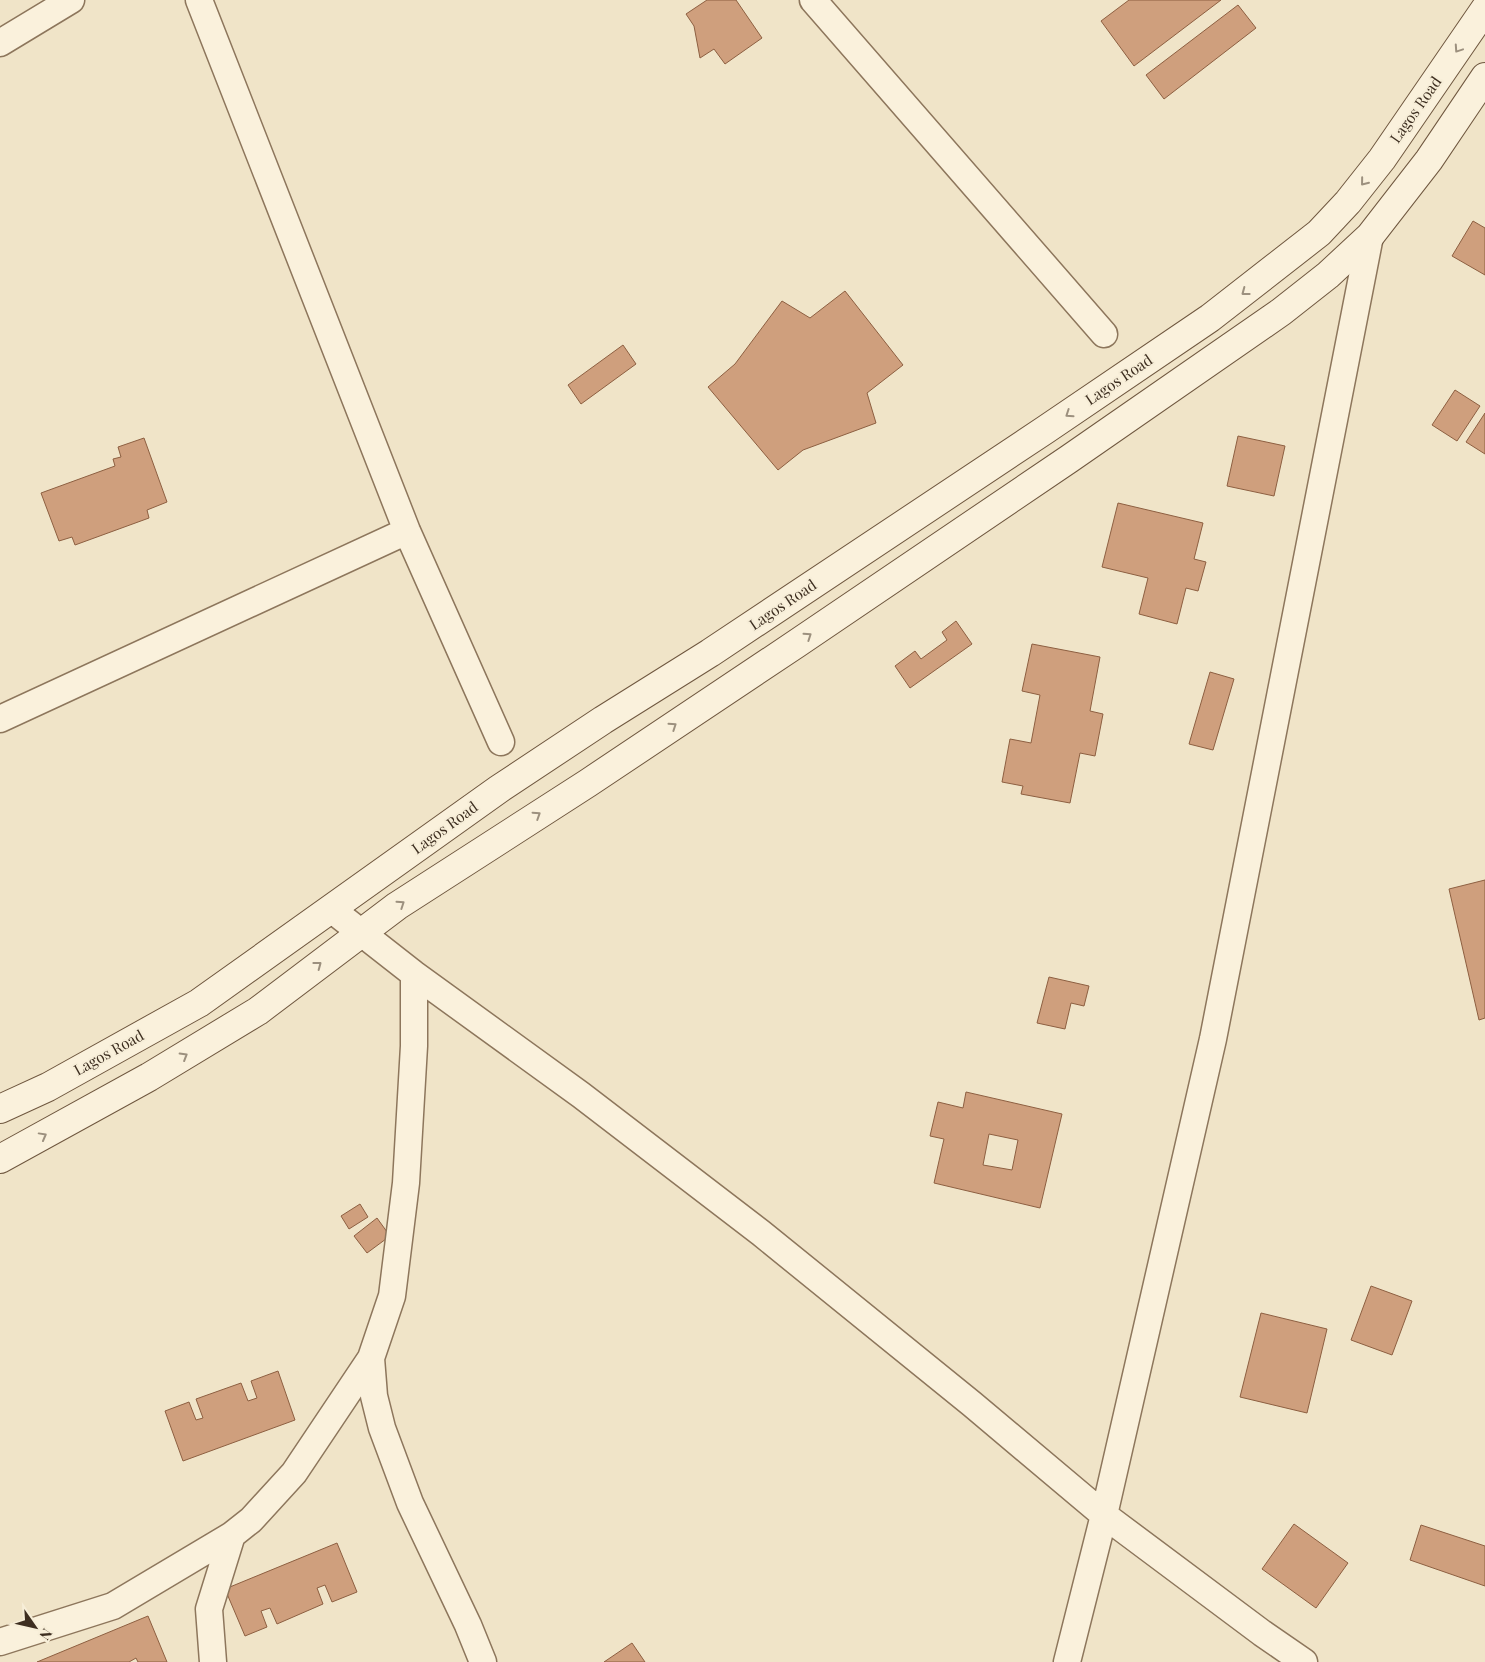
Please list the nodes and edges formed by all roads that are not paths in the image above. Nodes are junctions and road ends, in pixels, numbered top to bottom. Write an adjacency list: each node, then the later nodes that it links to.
1 (71, 0): 5 (street)
2 (199, 0): 9 (street)
3 (813, 0): 8 (street)
4 (1485, 9): 12 (main road, Lagos Road, one-way to 12)
5 (0, 43)
6 (1485, 77): 7 (main road)
7 (1370, 236): 13 (main road, one-way to 7); 18 (street)
8 (1104, 334)
9 (407, 531): 10 (street); 11 (street)
10 (0, 719)
11 (502, 742)
12 (331, 909): 13 (street); 15 (main road, Lagos Road)
13 (361, 932): 14 (street); 16 (main road, one-way to 13)
14 (414, 974): 17 (street); 18 (street)
15 (0, 1109)
16 (0, 1159)
17 (371, 1358): 19 (street); 23 (street)
18 (1104, 1515): 24 (street); 25 (street)
19 (232, 1535): 20 (street); 22 (street)
20 (0, 1643): 21 (street)
21 (7, 1662)
22 (213, 1662)
23 (483, 1662)
24 (1067, 1662)
25 (1304, 1662)

